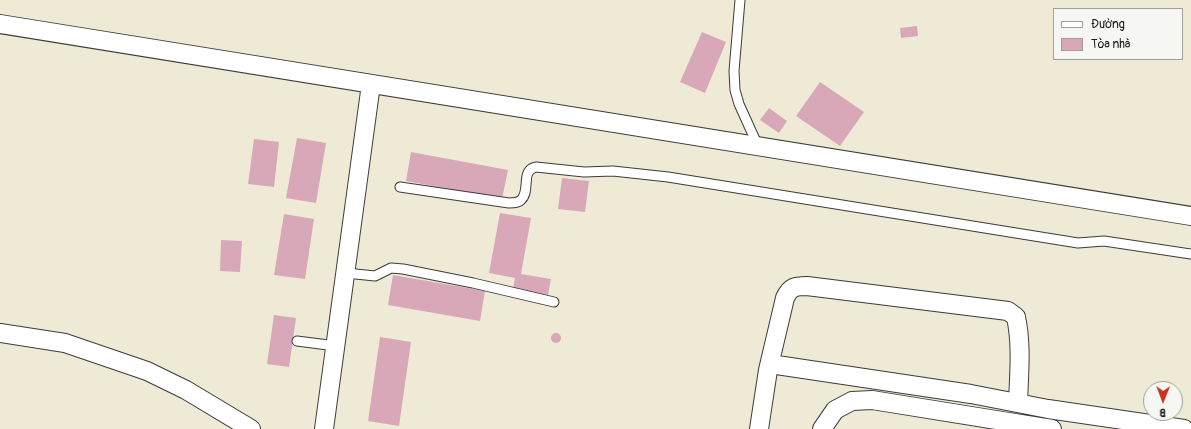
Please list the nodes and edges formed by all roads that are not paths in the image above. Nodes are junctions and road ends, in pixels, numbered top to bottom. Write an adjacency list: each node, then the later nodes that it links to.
1 (740, 0): 4 (lane)
2 (0, 24): 3 (street)
3 (371, 84): 4 (street); 8 (street)
4 (758, 146): 6 (street)
5 (400, 187): 7 (lane)
6 (1191, 216)
7 (1191, 254)
8 (346, 273): 9 (lane); 12 (street)
9 (554, 302)
10 (0, 333): 15 (street)
11 (297, 341): 12 (lane)
12 (336, 346): 16 (street)
13 (770, 364): 14 (street); 14 (street); 17 (street)
14 (1018, 403): 20 (street)
15 (250, 429)
16 (324, 429)
17 (759, 429)
18 (822, 429): 19 (street)
19 (1052, 429)
20 (1184, 429)

